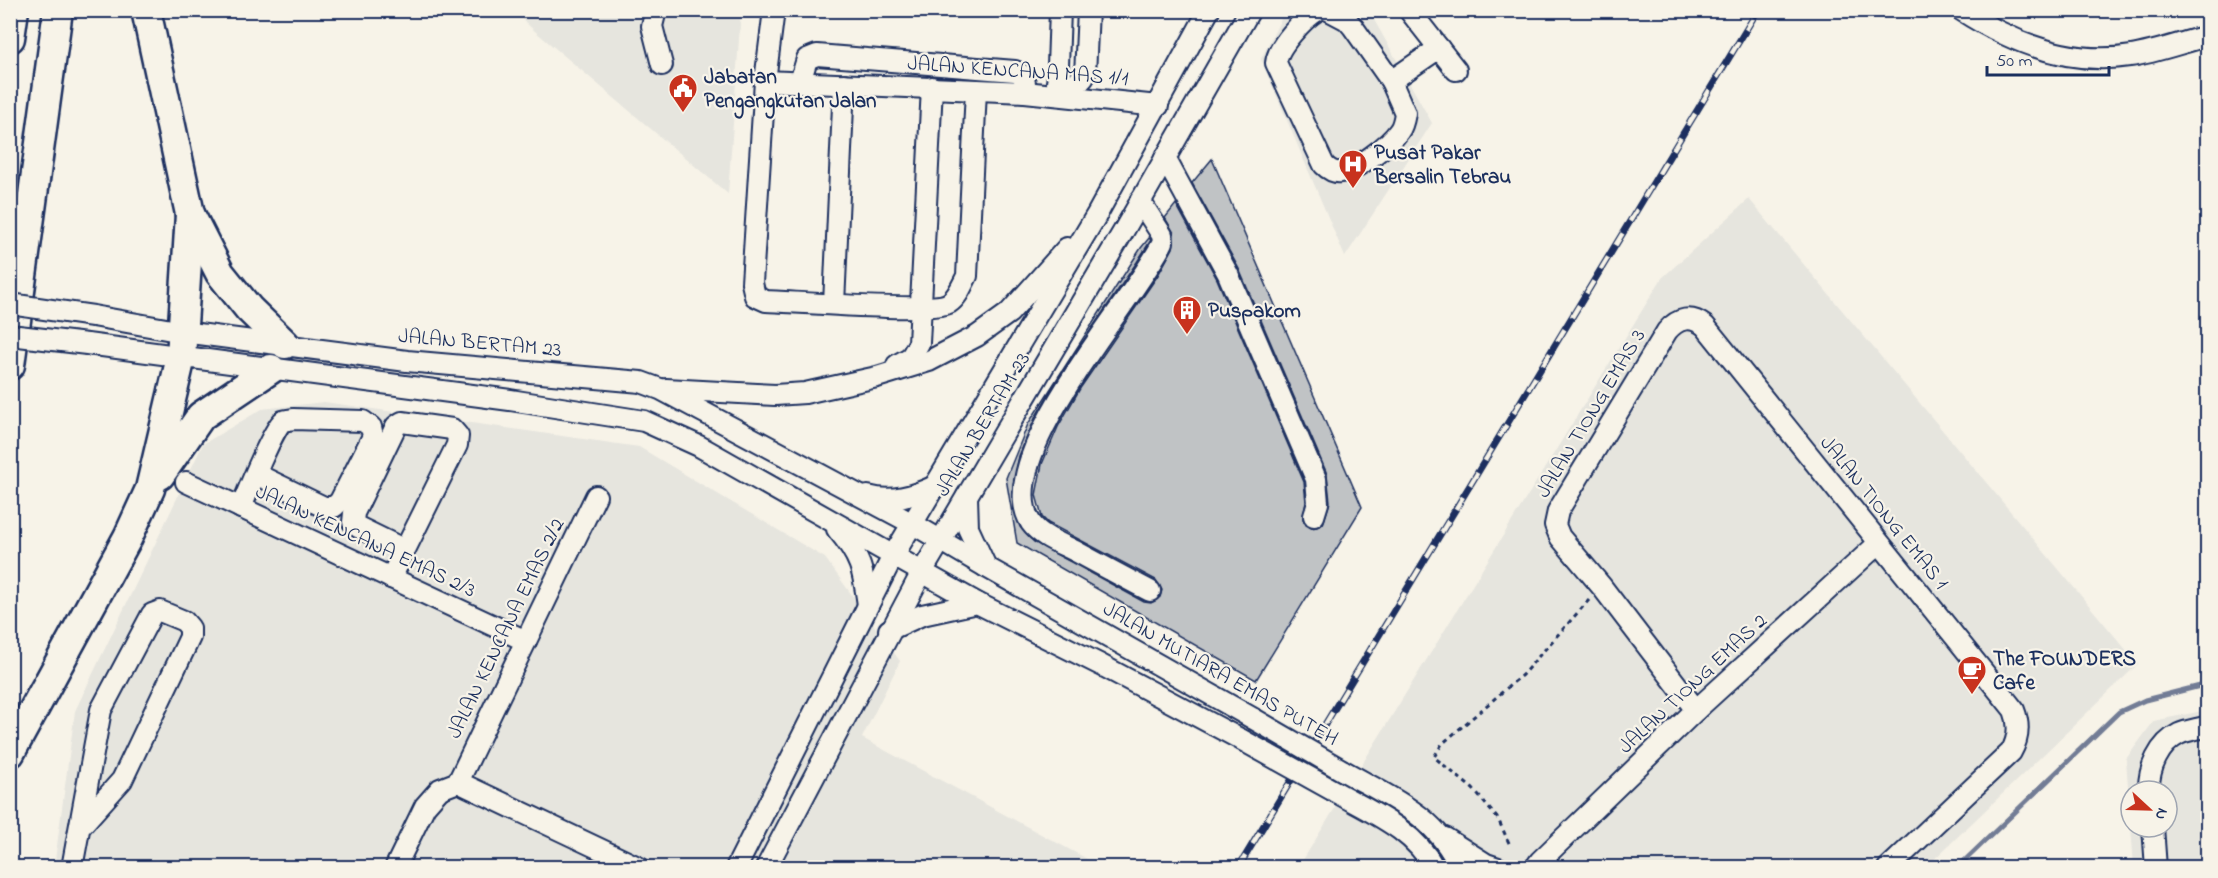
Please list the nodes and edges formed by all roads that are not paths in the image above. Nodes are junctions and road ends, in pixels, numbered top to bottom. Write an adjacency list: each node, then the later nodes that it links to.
1 (14, 10): 15 (highway)
2 (58, 10): 39 (highway)
3 (146, 10): 30 (highway)
4 (656, 10): 17 (street)
5 (774, 10): 19 (street)
6 (1060, 10): 24 (street)
7 (1088, 10): 24 (street)
8 (1209, 10): 27 (street, JALAN BERTAM 23)
9 (1250, 10): 28 (street, JALAN BERTAM 23)
10 (1318, 10): 20 (street)
11 (1328, 10): 20 (street)
12 (1409, 10): 16 (street)
13 (1961, 10): 14 (street)
14 (2208, 36)
15 (10, 38)
16 (1439, 48): 18 (street); 20 (street)
17 (662, 65)
18 (1456, 70)
19 (765, 81): 21 (street, JALAN KENCANA MAS 1/1); 33 (street)
20 (1391, 81)
21 (800, 82): 22 (street, JALAN KENCANA MAS 1/1); 26 (street)
22 (844, 84): 23 (street, JALAN KENCANA MAS 1/1); 33 (street)
23 (932, 87): 25 (street, JALAN KENCANA MAS 1/1); 34 (street)
24 (1057, 89): 26 (street, JALAN KENCANA MAS 1/1); 27 (street, JALAN KENCANA MAS 1/1)
25 (976, 90): 26 (street, JALAN KENCANA MAS 1/1); 34 (street)
26 (1025, 92)
27 (1158, 106): 31 (street, JALAN BERTAM 23)
28 (1165, 158): 29 (street, JALAN BERTAM 23); 51 (street)
29 (1140, 201): 49 (street, JALAN BERTAM 23); 61 (street)
30 (190, 214): 37 (highway); 38 (highway)
31 (1096, 216): 41 (street); 45 (street, JALAN BERTAM 23)
32 (10, 304): 37 (street, JALAN BERTAM 23, bridge)
33 (834, 304): 34 (street)
34 (921, 307): 41 (street)
35 (1685, 319): 55 (street, JALAN TIONG EMAS 1); 66 (street, JALAN TIONG EMAS 3)
36 (10, 335): 37 (street, JALAN BERTAM 23, bridge)
37 (182, 344): 38 (street, JALAN BERTAM 23); 40 (street, JALAN BERTAM 23); 46 (highway)
38 (285, 344): 42 (street, JALAN BERTAM 23)
39 (10, 365)
40 (271, 369): 46 (highway); 52 (street, JALAN BERTAM 23)
41 (877, 377): 42 (street)
42 (660, 389): 47 (street, JALAN BERTAM 23)
43 (256, 474): 43 (street); 50 (street)
44 (186, 482): 50 (street, JALAN KENCANA EMAS 2/3)
45 (935, 486): 47 (street); 53 (street, JALAN BERTAM 23)
46 (150, 489): 68 (highway)
47 (848, 489): 53 (street, JALAN BERTAM 23)
48 (596, 496): 65 (street, JALAN KENCANA EMAS 2/2)
49 (967, 496): 54 (street, JALAN BERTAM 23); 58 (street)
50 (241, 508): 60 (street, JALAN KENCANA EMAS 2/3)
51 (1314, 516)
52 (830, 521): 57 (street, JALAN BERTAM 23); 63 (street)
53 (913, 524): 54 (street, JALAN MUTIARA EMAS PUTEH); 57 (street, JALAN BERTAM 23)
54 (940, 539): 58 (street, JALAN MUTIARA EMAS PUTEH); 59 (street, JALAN BERTAM 23)
55 (1879, 543): 66 (street, JALAN TIONG EMAS 2); 83 (street, JALAN TIONG EMAS 1)
56 (405, 550): 56 (street); 60 (street)
57 (893, 556): 59 (street); 63 (street, JALAN BERTAM 23)
58 (986, 567): 72 (street, JALAN MUTIARA EMAS PUTEH, bridge)
59 (922, 572): 62 (street); 64 (street, JALAN BERTAM 23)
60 (391, 578): 65 (street, JALAN KENCANA EMAS 2/3)
61 (1150, 591)
62 (977, 603): 64 (street); 80 (street, bridge)
63 (868, 605): 78 (street, JALAN BERTAM 23)
64 (889, 630): 79 (street, JALAN BERTAM 23)
65 (526, 641): 70 (street, JALAN KENCANA EMAS 2/2)
66 (1696, 711): 74 (street, JALAN TIONG EMAS 2)
67 (2208, 726): 69 (street)
68 (10, 753)
69 (2151, 779)
70 (458, 782): 76 (street); 77 (street)
71 (80, 826): 71 (street); 75 (street)
72 (1443, 836): 81 (street, JALAN MUTIARA EMAS PUTEH); 82 (street)
73 (2154, 839): 84 (street)
74 (1532, 865)
75 (72, 867)
76 (395, 867)
77 (640, 867)
78 (736, 867)
79 (766, 867)
80 (1434, 867)
81 (1460, 867)
82 (1498, 867)
83 (1888, 867)
84 (2156, 867)

